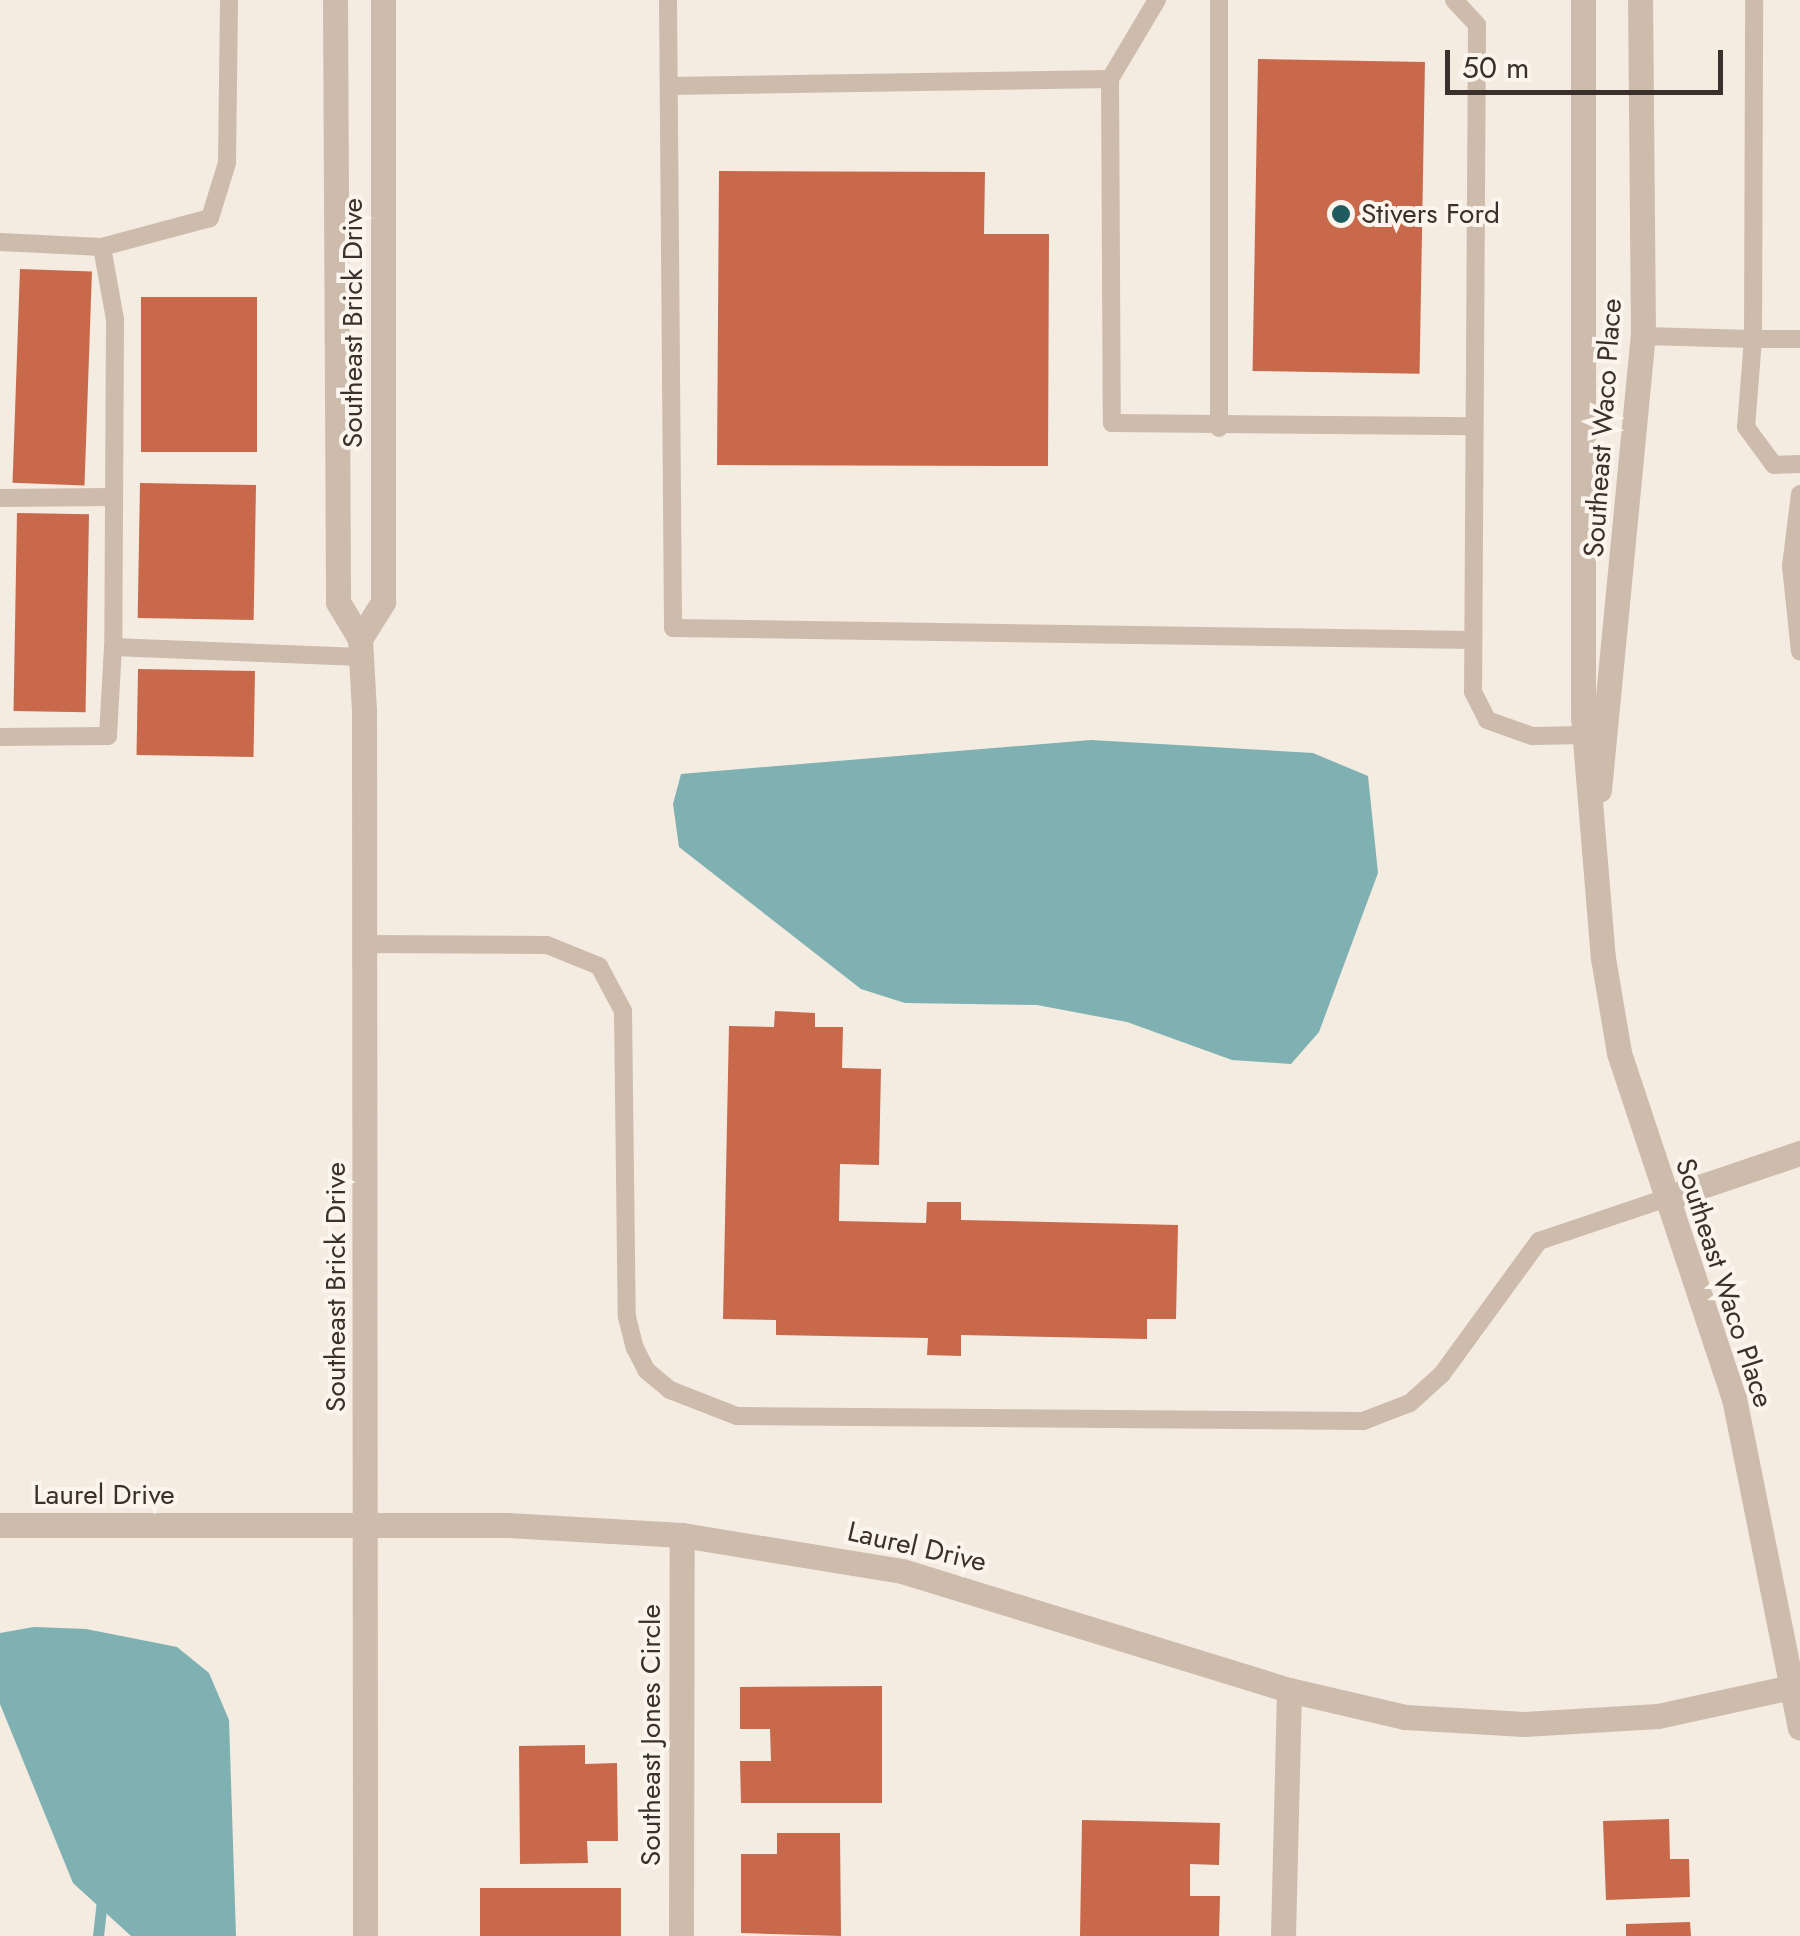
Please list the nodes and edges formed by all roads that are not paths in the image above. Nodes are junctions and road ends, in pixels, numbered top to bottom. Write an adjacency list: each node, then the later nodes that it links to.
1 (230, 0): 14 (lane)
2 (335, 0): 26 (street, Southeast Brick Drive)
3 (383, 0): 26 (street, Southeast Brick Drive)
4 (668, 0): 12 (lane)
5 (1157, 0): 11 (lane)
6 (1219, 0): 19 (lane)
7 (1454, 0): 18 (lane)
8 (1583, 0): 28 (street, Southeast Waco Place)
9 (1640, 0): 15 (street, Southeast Waco Place)
10 (1754, 0): 16 (lane)
11 (1110, 79): 12 (lane); 19 (lane)
12 (669, 86): 24 (lane)
13 (0, 242): 14 (lane)
14 (102, 246): 22 (lane)
15 (1643, 336): 16 (lane); 30 (street, Southeast Waco Place)
16 (1753, 339): 17 (lane); 20 (lane)
17 (1800, 339)
18 (1474, 426): 19 (lane); 24 (lane)
19 (1219, 428)
20 (1800, 464)
21 (1800, 494): 27 (lane)
22 (111, 497): 23 (lane); 25 (lane)
23 (0, 498)
24 (1473, 640): 28 (lane)
25 (113, 646): 26 (lane); 29 (lane)
26 (360, 648): 31 (street, Southeast Brick Drive)
27 (1800, 652)
28 (1584, 735): 30 (street, Southeast Waco Place)
29 (0, 737)
30 (1591, 859): 33 (street, Southeast Waco Place)
31 (364, 944): 33 (lane); 34 (street, Southeast Brick Drive)
32 (1800, 1153): 33 (street)
33 (1664, 1199): 37 (street, Southeast Waco Place)
34 (367, 1524): 35 (street, Laurel Drive); 36 (street, Laurel Drive); 40 (street, Southeast Brick Drive)
35 (0, 1525)
36 (682, 1535): 38 (street, Laurel Drive); 41 (street, Southeast Jones Circle)
37 (1796, 1686): 38 (street, Laurel Drive); 39 (street, Southeast Waco Place)
38 (1288, 1690): 42 (street)
39 (1800, 1727)
40 (365, 1936)
41 (681, 1936)
42 (1283, 1936)

